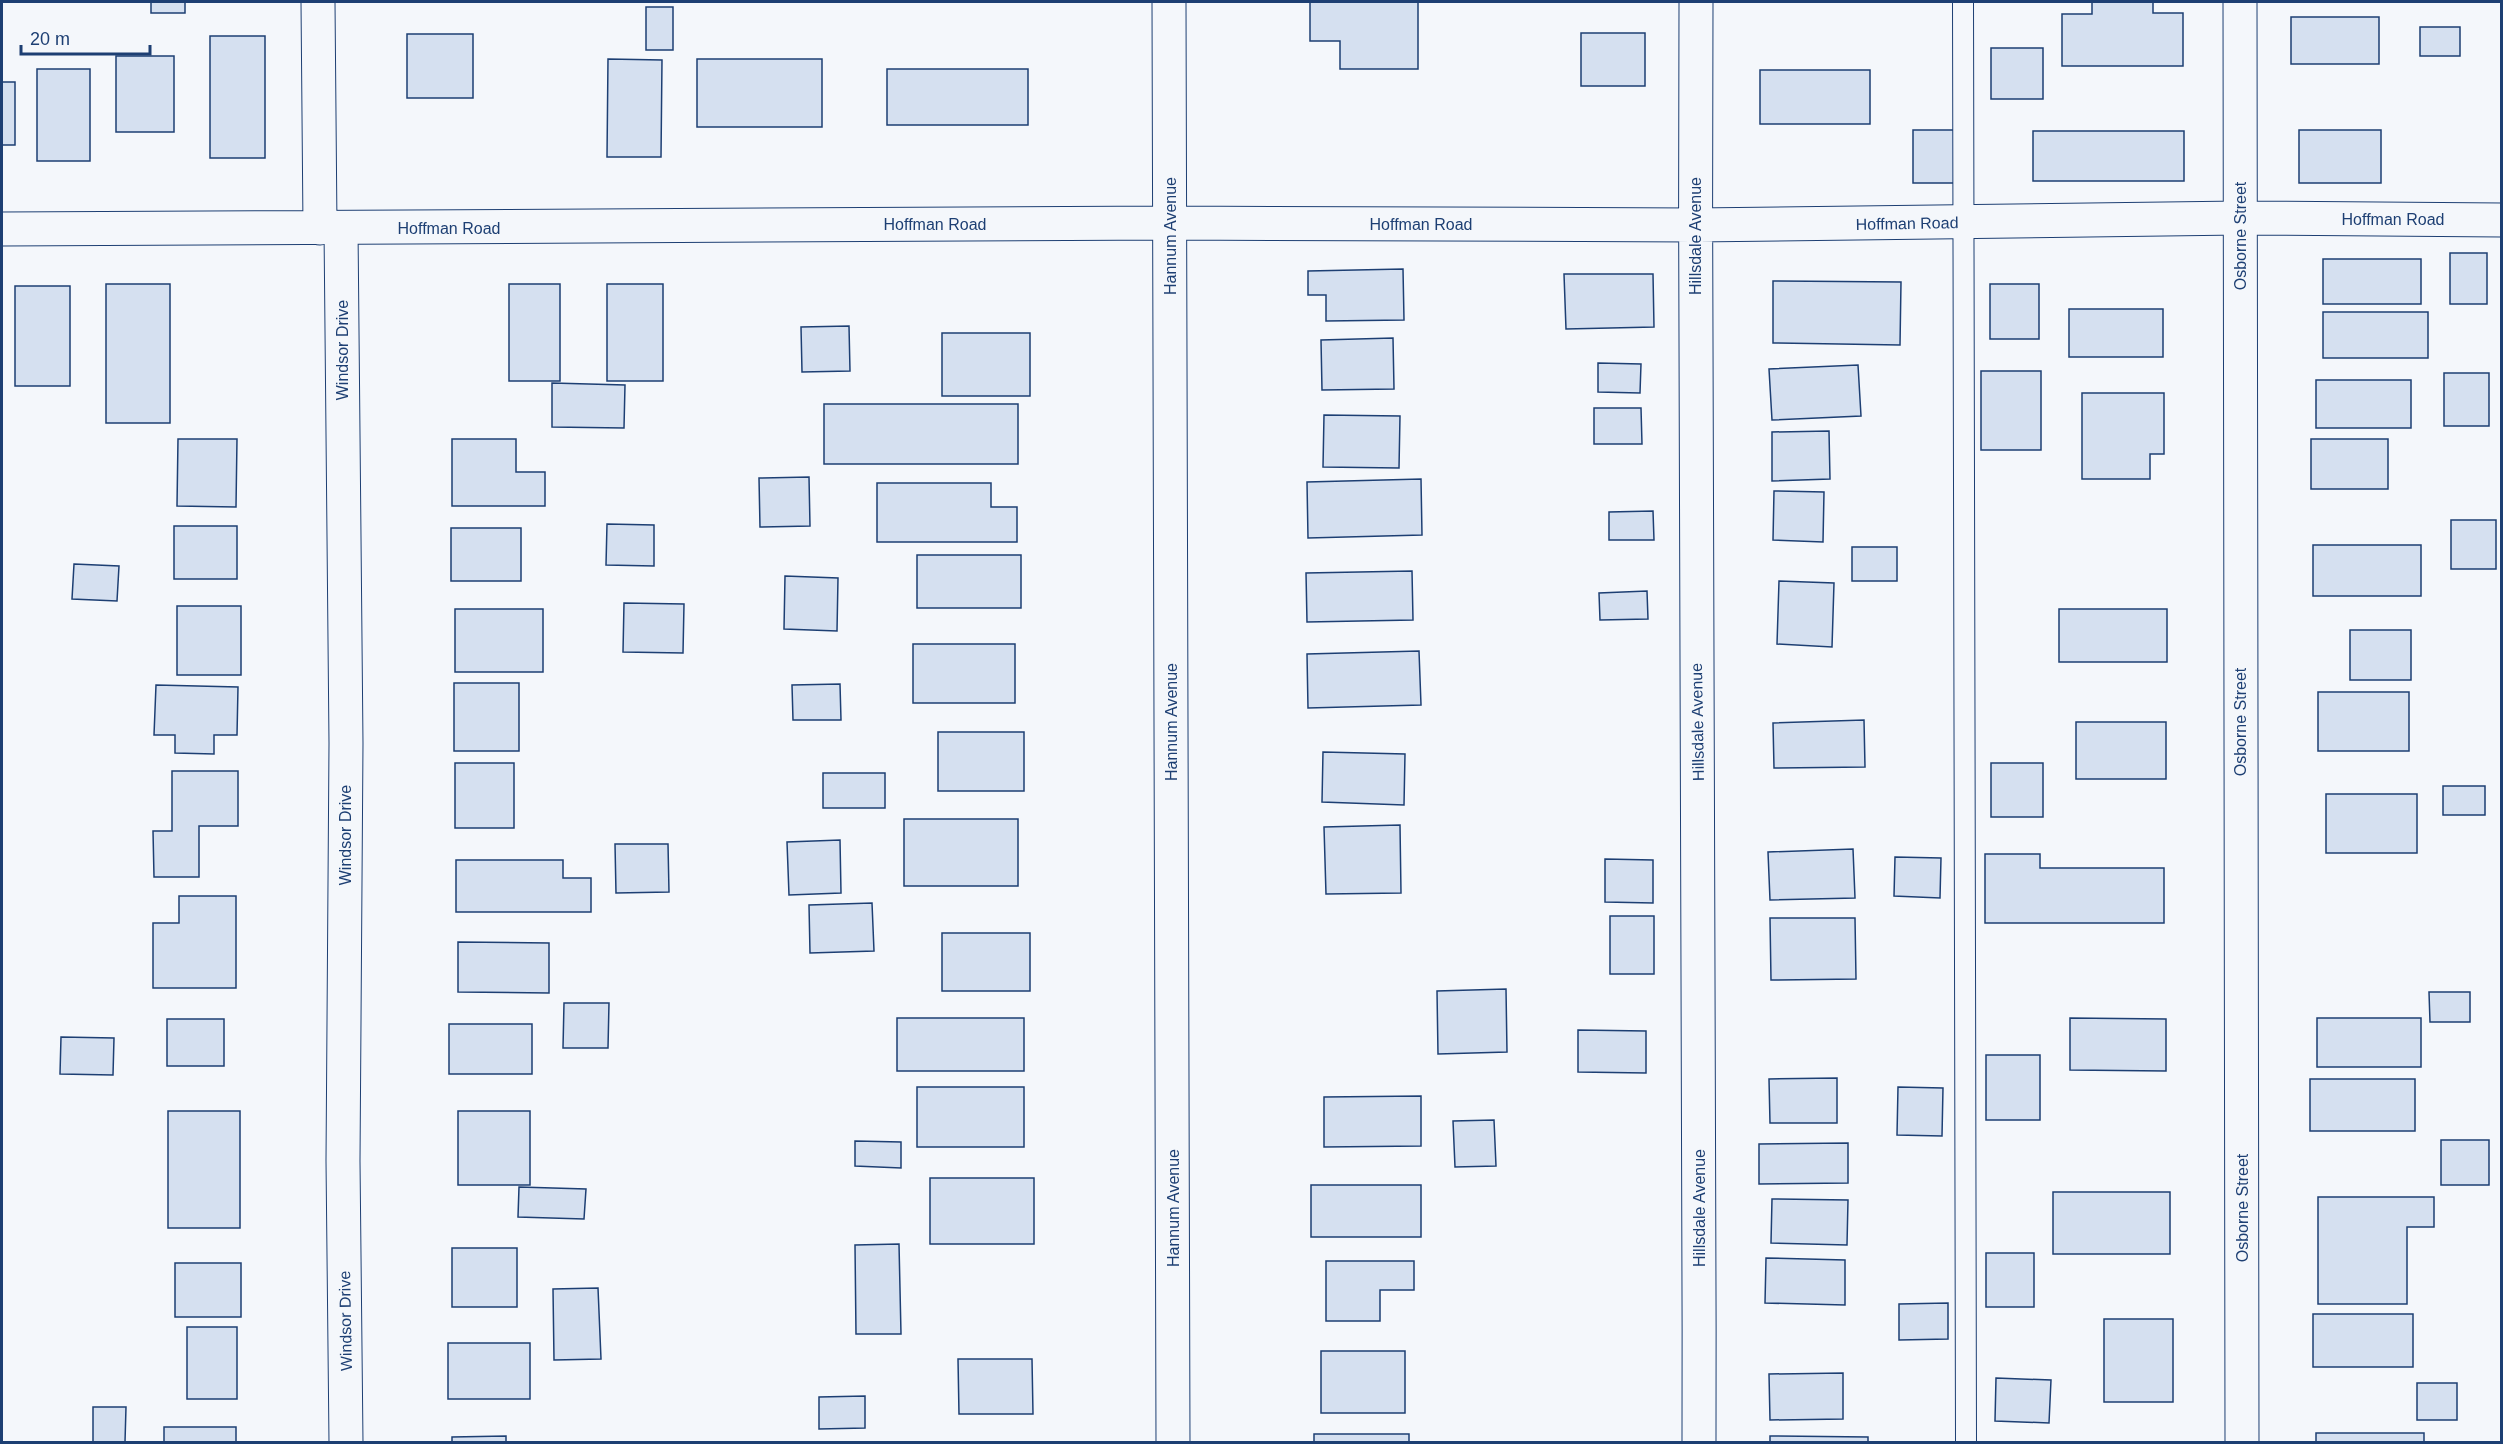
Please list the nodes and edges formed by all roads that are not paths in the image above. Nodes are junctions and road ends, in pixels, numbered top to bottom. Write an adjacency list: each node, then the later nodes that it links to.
1 (318, 2): 11 (street, Windsor Drive)
2 (1169, 2): 9 (street, Hannum Avenue)
3 (1696, 2): 10 (street, Hillsdale Avenue)
4 (1963, 2): 8 (lane)
5 (2240, 2): 6 (street, Osborne Street)
6 (2240, 218): 7 (street, Hoffman Road); 8 (street, Hoffman Road); 17 (street, Osborne Street)
7 (2502, 220)
8 (1963, 222): 10 (street, Hoffman Road); 16 (lane)
9 (1169, 223): 10 (street, Hoffman Road); 11 (street, Hoffman Road); 14 (street, Hannum Avenue)
10 (1695, 225): 15 (street, Hillsdale Avenue)
11 (331, 228): 12 (street, Hoffman Road); 13 (street, Windsor Drive)
12 (2, 229)
13 (346, 1443)
14 (1173, 1443)
15 (1699, 1443)
16 (1966, 1443)
17 (2242, 1443)

